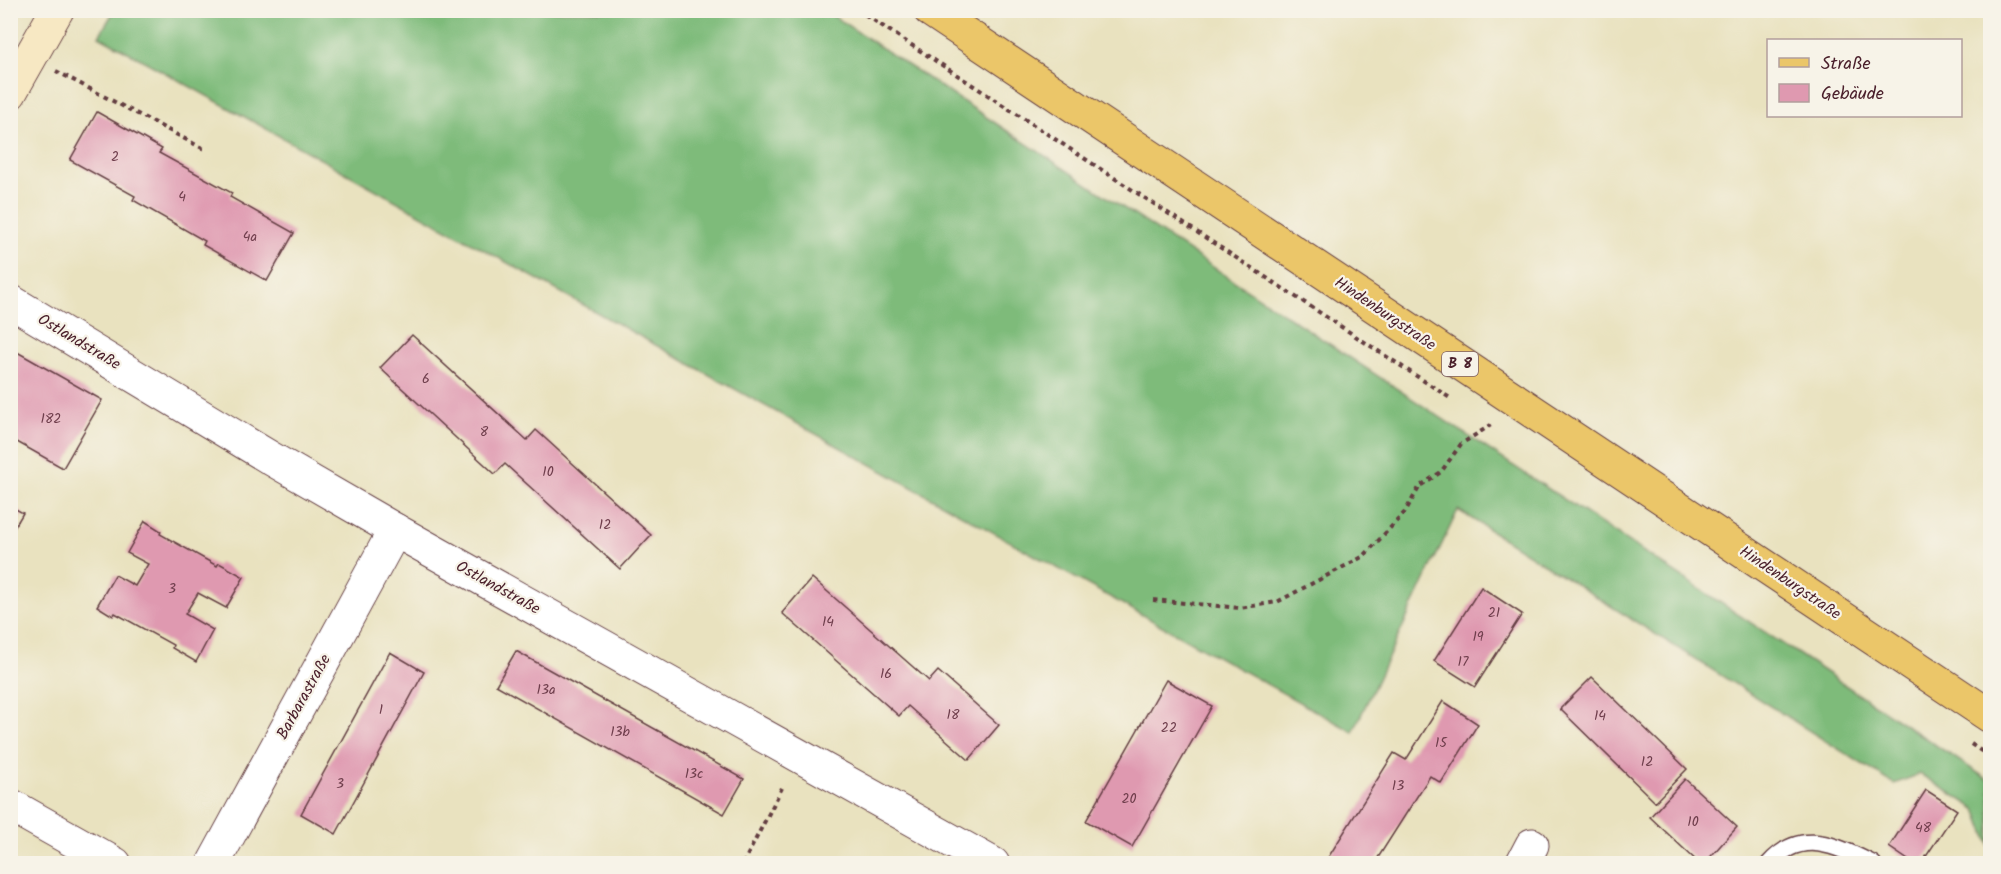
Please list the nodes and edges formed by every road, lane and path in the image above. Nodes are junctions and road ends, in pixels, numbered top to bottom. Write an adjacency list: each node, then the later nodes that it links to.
1 (57, 10): 4 (street)
2 (858, 10): 8 (path)
3 (930, 10): 12 (main road, Hindenburgstraße / B 8)
4 (30, 58): 5 (street); 6 (path)
5 (10, 93)
6 (204, 149)
7 (10, 301): 10 (street, Ostlandstraße)
8 (1452, 399)
9 (1482, 419): 11 (path)
10 (394, 530): 14 (street, Ostlandstraße); 18 (street, Barbarastraße)
11 (1153, 600)
12 (1990, 716)
13 (1971, 744): 15 (path)
14 (799, 756): 19 (path); 20 (street, Ostlandstraße)
15 (1990, 757)
16 (10, 805): 17 (street)
17 (115, 864)
18 (213, 864)
19 (743, 864)
20 (993, 864)
21 (1769, 864): 22 (lane)
22 (1873, 864)

